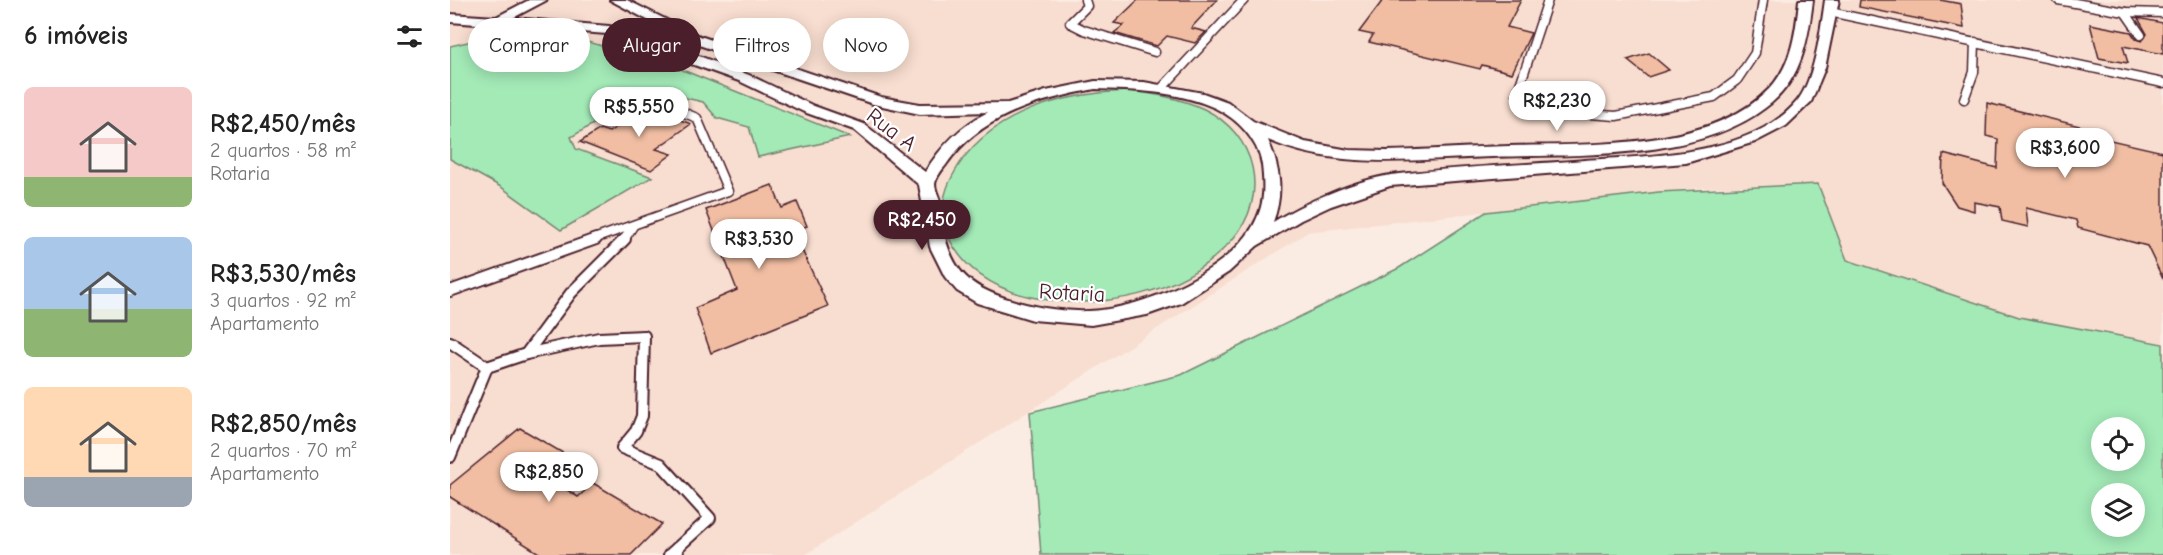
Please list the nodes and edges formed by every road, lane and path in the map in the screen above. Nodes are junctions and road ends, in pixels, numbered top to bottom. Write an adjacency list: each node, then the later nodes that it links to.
1 (540, 0): 13 (street)
2 (1085, 0): 20 (lane)
3 (1244, 0): 22 (lane)
4 (1548, 0): 5 (lane)
5 (1762, 0)
6 (1806, 0): 26 (street)
7 (2058, 0): 10 (lane)
8 (624, 1): 25 (street, Rua A)
9 (1831, 6): 19 (lane); 29 (street)
10 (2125, 12): 11 (lane); 18 (lane)
11 (2163, 13)
12 (450, 18): 14 (street, Rua A)
13 (501, 18)
14 (468, 19)
15 (468, 22): 16 (street)
16 (450, 26)
17 (590, 28): 27 (street, Rua A)
18 (2141, 35)
19 (1975, 42): 21 (lane); 23 (lane)
20 (1155, 52)
21 (2163, 83)
22 (1162, 88): 25 (street, Rotaria); 26 (street, Rotaria)
23 (1964, 99)
24 (660, 103): 28 (lane)
25 (1010, 107): 27 (street, Rotaria)
26 (1250, 125): 29 (street, Rotaria)
27 (927, 183): 29 (street, Rotaria)
28 (633, 226): 30 (lane); 32 (lane)
29 (1251, 244)
30 (450, 291)
31 (450, 342): 33 (lane)
32 (526, 354): 33 (lane); 35 (lane)
33 (486, 367): 34 (lane)
34 (450, 457)
35 (675, 553)

